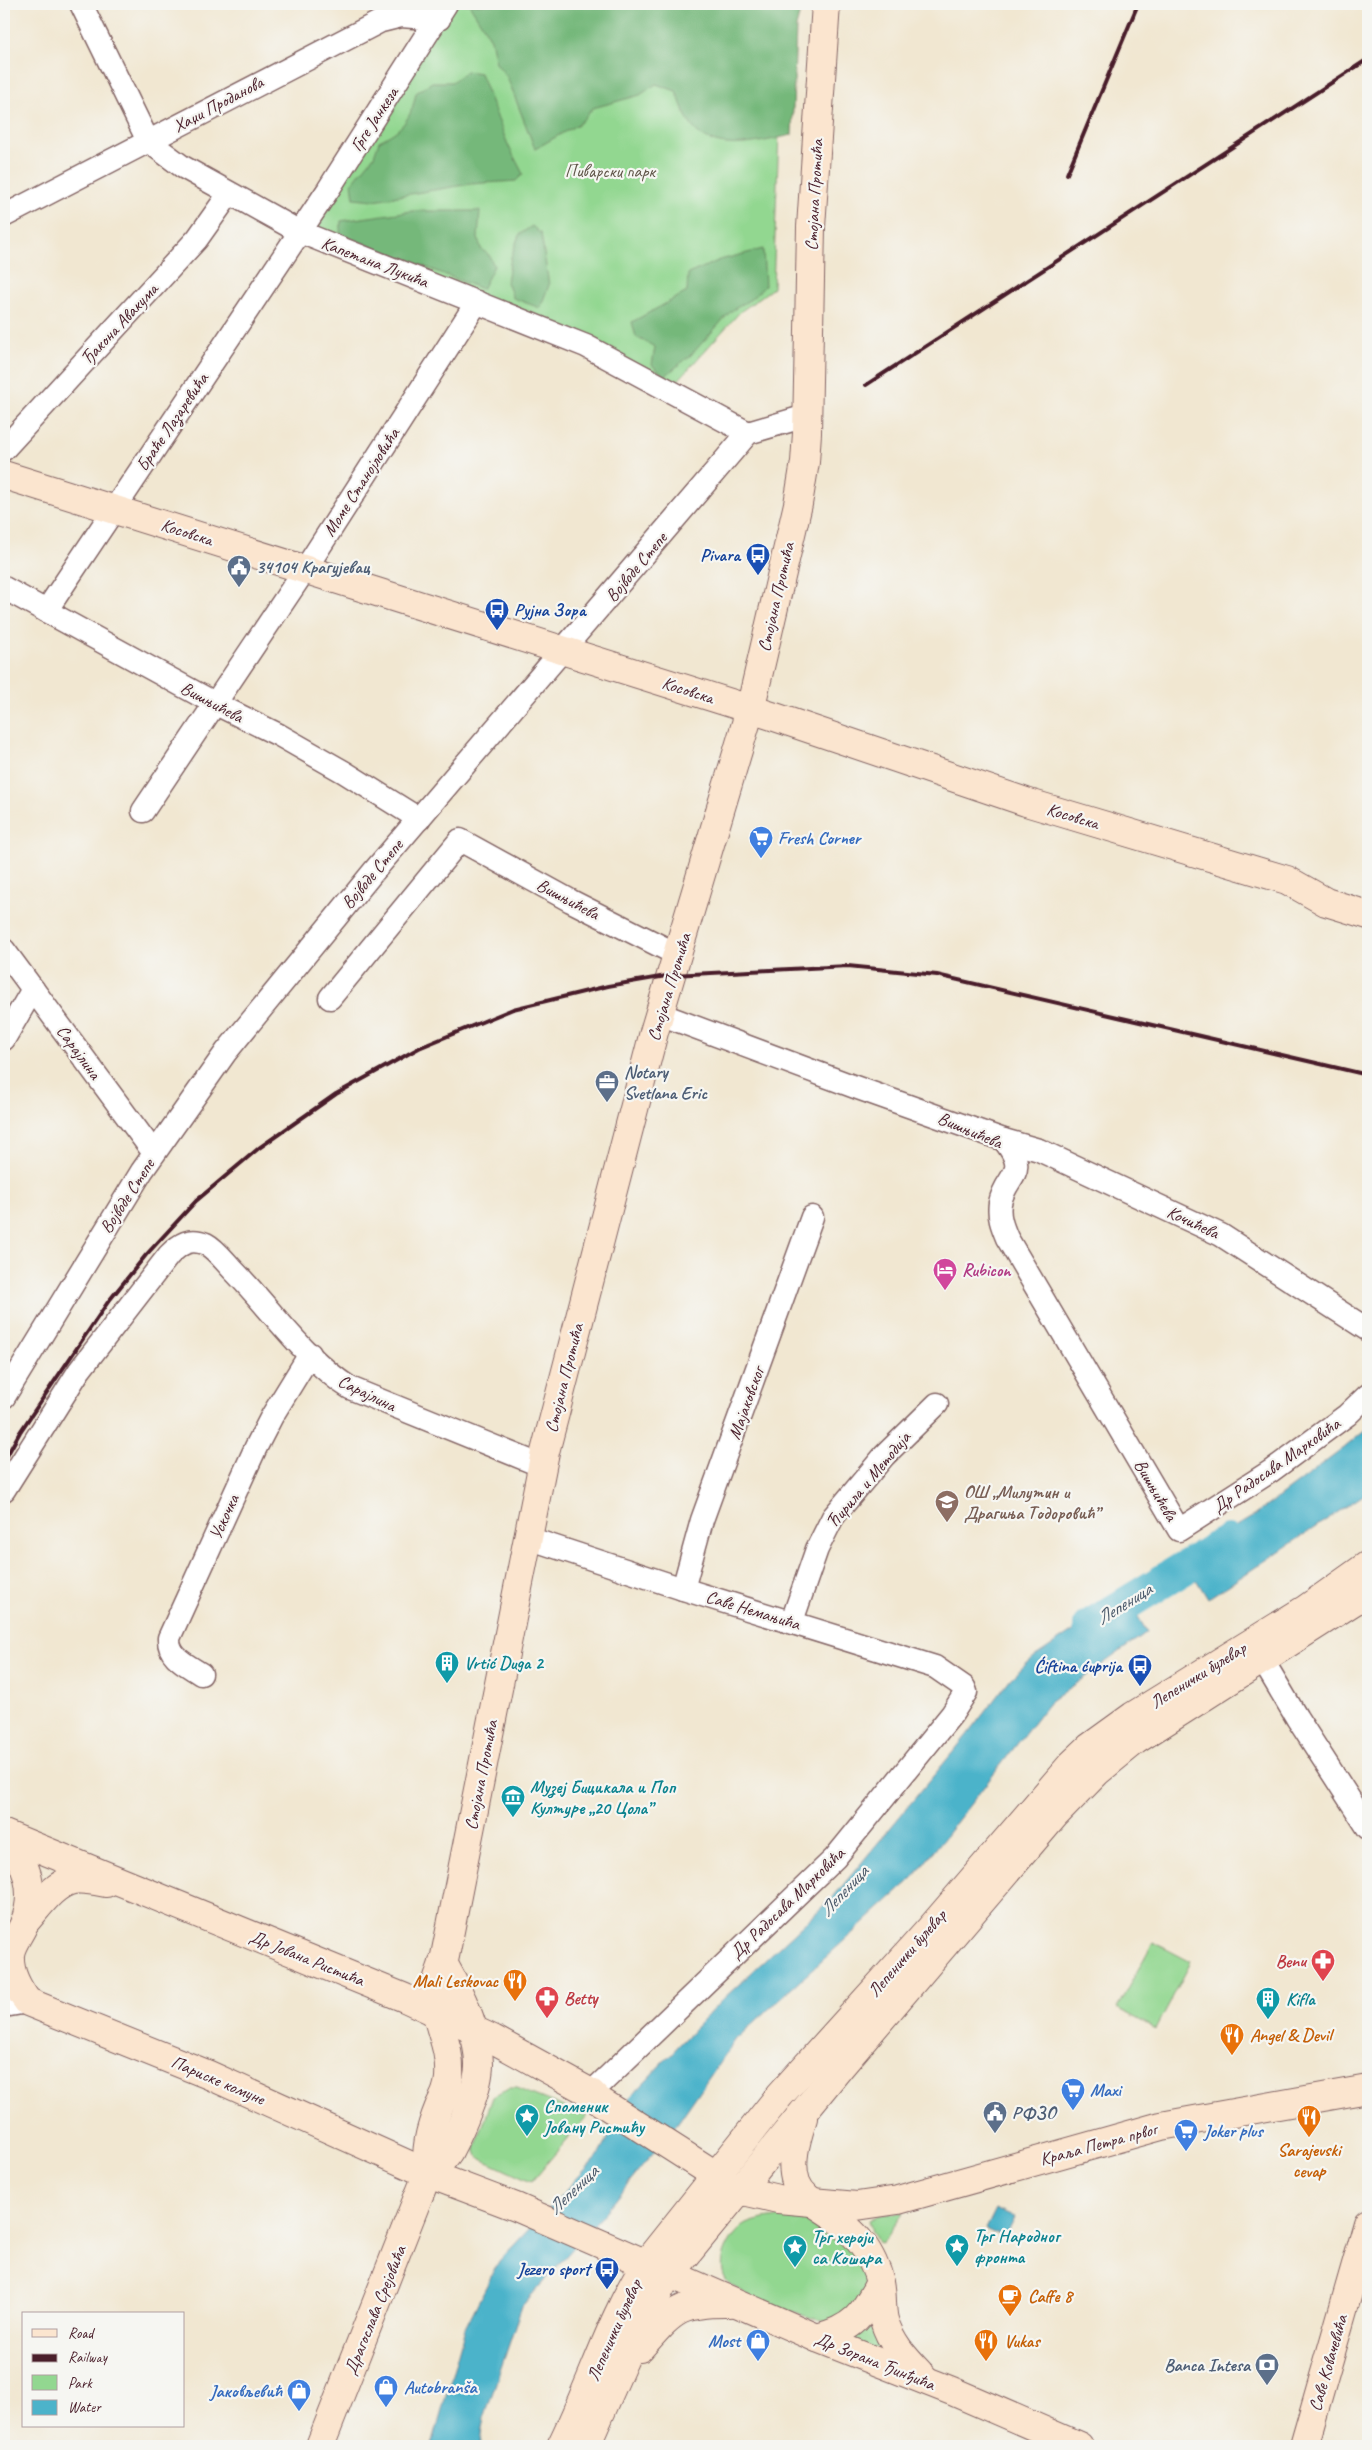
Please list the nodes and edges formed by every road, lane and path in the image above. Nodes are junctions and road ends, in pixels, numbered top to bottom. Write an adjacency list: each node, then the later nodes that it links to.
1 (81, 4): 4 (street, Капетана Лукића)
2 (826, 4): 9 (main road, Стојана Протића)
3 (443, 11): 4 (street, Хаџи Проданова); 7 (street, Грге Јанкеза)
4 (148, 141): 5 (street, Капетана Лукића); 6 (street, Хаџи Проданова)
5 (229, 194): 7 (street, Капетана Лукића); 11 (street, Ђакона Авакума)
6 (4, 216)
7 (300, 232): 8 (street, Капетана Лукића); 13 (street, Браће Лазаревића)
8 (477, 302): 10 (street, Капетана Лукића); 14 (street, Моме Станојловића)
9 (806, 416): 10 (street); 19 (main road, Стојана Протића)
10 (748, 433): 17 (street, Војводе Степе)
11 (4, 450)
12 (4, 475): 13 (main road, Косовска)
13 (114, 508): 14 (main road, Косовска); 16 (street, Браће Лазаревића)
14 (304, 571): 17 (main road, Косовска); 18 (street, Моме Станојловића)
15 (4, 588): 16 (street, Вишњићева)
16 (46, 612): 18 (street, Вишњићева)
17 (564, 650): 19 (main road, Косовска); 21 (street, Војводе Степе)
18 (216, 704): 20 (street, Моме Станојловића); 21 (street, Вишњићева)
19 (750, 710): 22 (main road, Косовска); 24 (main road, Стојана Протића)
20 (143, 811)
21 (419, 818): 30 (street, Војводе Степе)
22 (1368, 915)
23 (4, 950): 25 (street, Сарајлина)
24 (678, 955): 26 (street, Вишњићева); 27 (main road, Стојана Протића)
25 (33, 989): 28 (street); 30 (street, Сарајлина)
26 (330, 998)
27 (660, 1014): 29 (street, Вишњићева); 38 (main road, Стојана Протића)
28 (4, 1039)
29 (1004, 1140): 32 (street, Кочићева); 40 (street, Вишњићева)
30 (154, 1153): 34 (street, Војводе Степе)
31 (812, 1217): 43 (street, Мајаковског)
32 (1368, 1330)
33 (310, 1354): 38 (street, Сарајлина); 39 (street, Сарајлина); 47 (street, Ускочка)
34 (10, 1372): 36 (street, Војводе Степе)
35 (1368, 1395): 40 (street, Др Радосава Марковића)
36 (4, 1396)
37 (937, 1404): 45 (street, Ћирила и Методија)
38 (542, 1466): 41 (main road, Стојана Протића)
39 (4, 1490)
40 (1179, 1530)
41 (528, 1538): 43 (street, Саве Немањића); 54 (main road, Стојана Протића)
42 (1368, 1565): 65 (main road, Лепенички булевар)
43 (683, 1589): 45 (street, Саве Немањића)
44 (1368, 1592): 46 (main road, Лепенички булевар)
45 (792, 1622): 48 (street, Саве Немањића)
46 (1262, 1659): 49 (street); 63 (main road, Лепенички булевар)
47 (200, 1674)
48 (964, 1697): 62 (street, Др Радосава Марковића)
49 (1368, 1828)
50 (4, 1834): 51 (main road, Др Јована Ристића); 52 (main road)
51 (126, 1886): 52 (main road); 56 (main road, Др Јована Ристића)
52 (24, 1923): 53 (main road)
53 (7, 1960): 55 (main road)
54 (443, 1963): 56 (main road, Драгослава Срејовића); 57 (main road, Драгослава Срејовића)
55 (16, 2004): 64 (main road, Париске комуне)
56 (438, 2013): 57 (main road, Др Јована Ристића); 61 (main road, Драгослава Срејовића)
57 (472, 2030): 58 (main road, Др Јована Ристића); 59 (main road, Драгослава Срејовића)
58 (525, 2056): 59 (main road); 62 (main road, Др Јована Ристића)
59 (479, 2065): 61 (main road); 64 (main road, Драгослава Срејовића)
60 (1368, 2089): 67 (main road, Краља Петра првог)
61 (447, 2090): 64 (main road, Драгослава Срејовића)
62 (596, 2097): 65 (main road, Др Јована Ристића)
63 (806, 2110): 66 (main road, Лепенички булевар); 67 (main road)
64 (429, 2174): 68 (main road, Париске комуне); 77 (main road, Драгослава Срејовића)
65 (715, 2176): 66 (main road); 70 (main road, Лепенички булевар)
66 (739, 2190): 67 (main road); 71 (main road, Лепенички булевар)
67 (813, 2202): 72 (main road)
68 (516, 2207): 70 (main road, Др Зорана Ђинђића)
69 (1368, 2223): 81 (main road, Саве Ковачевића)
70 (646, 2263): 71 (main road, Др Зорана Ђинђића); 78 (main road, Лепенички булевар)
71 (672, 2274): 73 (main road, Др Зорана Ђинђића); 75 (main road, Лепенички булевар)
72 (880, 2282): 74 (main road); 76 (main road)
73 (739, 2304): 74 (main road, Др Зорана Ђинђића); 75 (main road)
74 (817, 2338): 76 (main road, Др Зорана Ђинђића)
75 (617, 2373): 79 (main road, Лепенички булевар)
76 (927, 2381): 80 (main road, Др Зорана Ђинђића)
77 (320, 2446)
78 (561, 2446)
79 (586, 2446)
80 (1079, 2446)
81 (1304, 2446)

